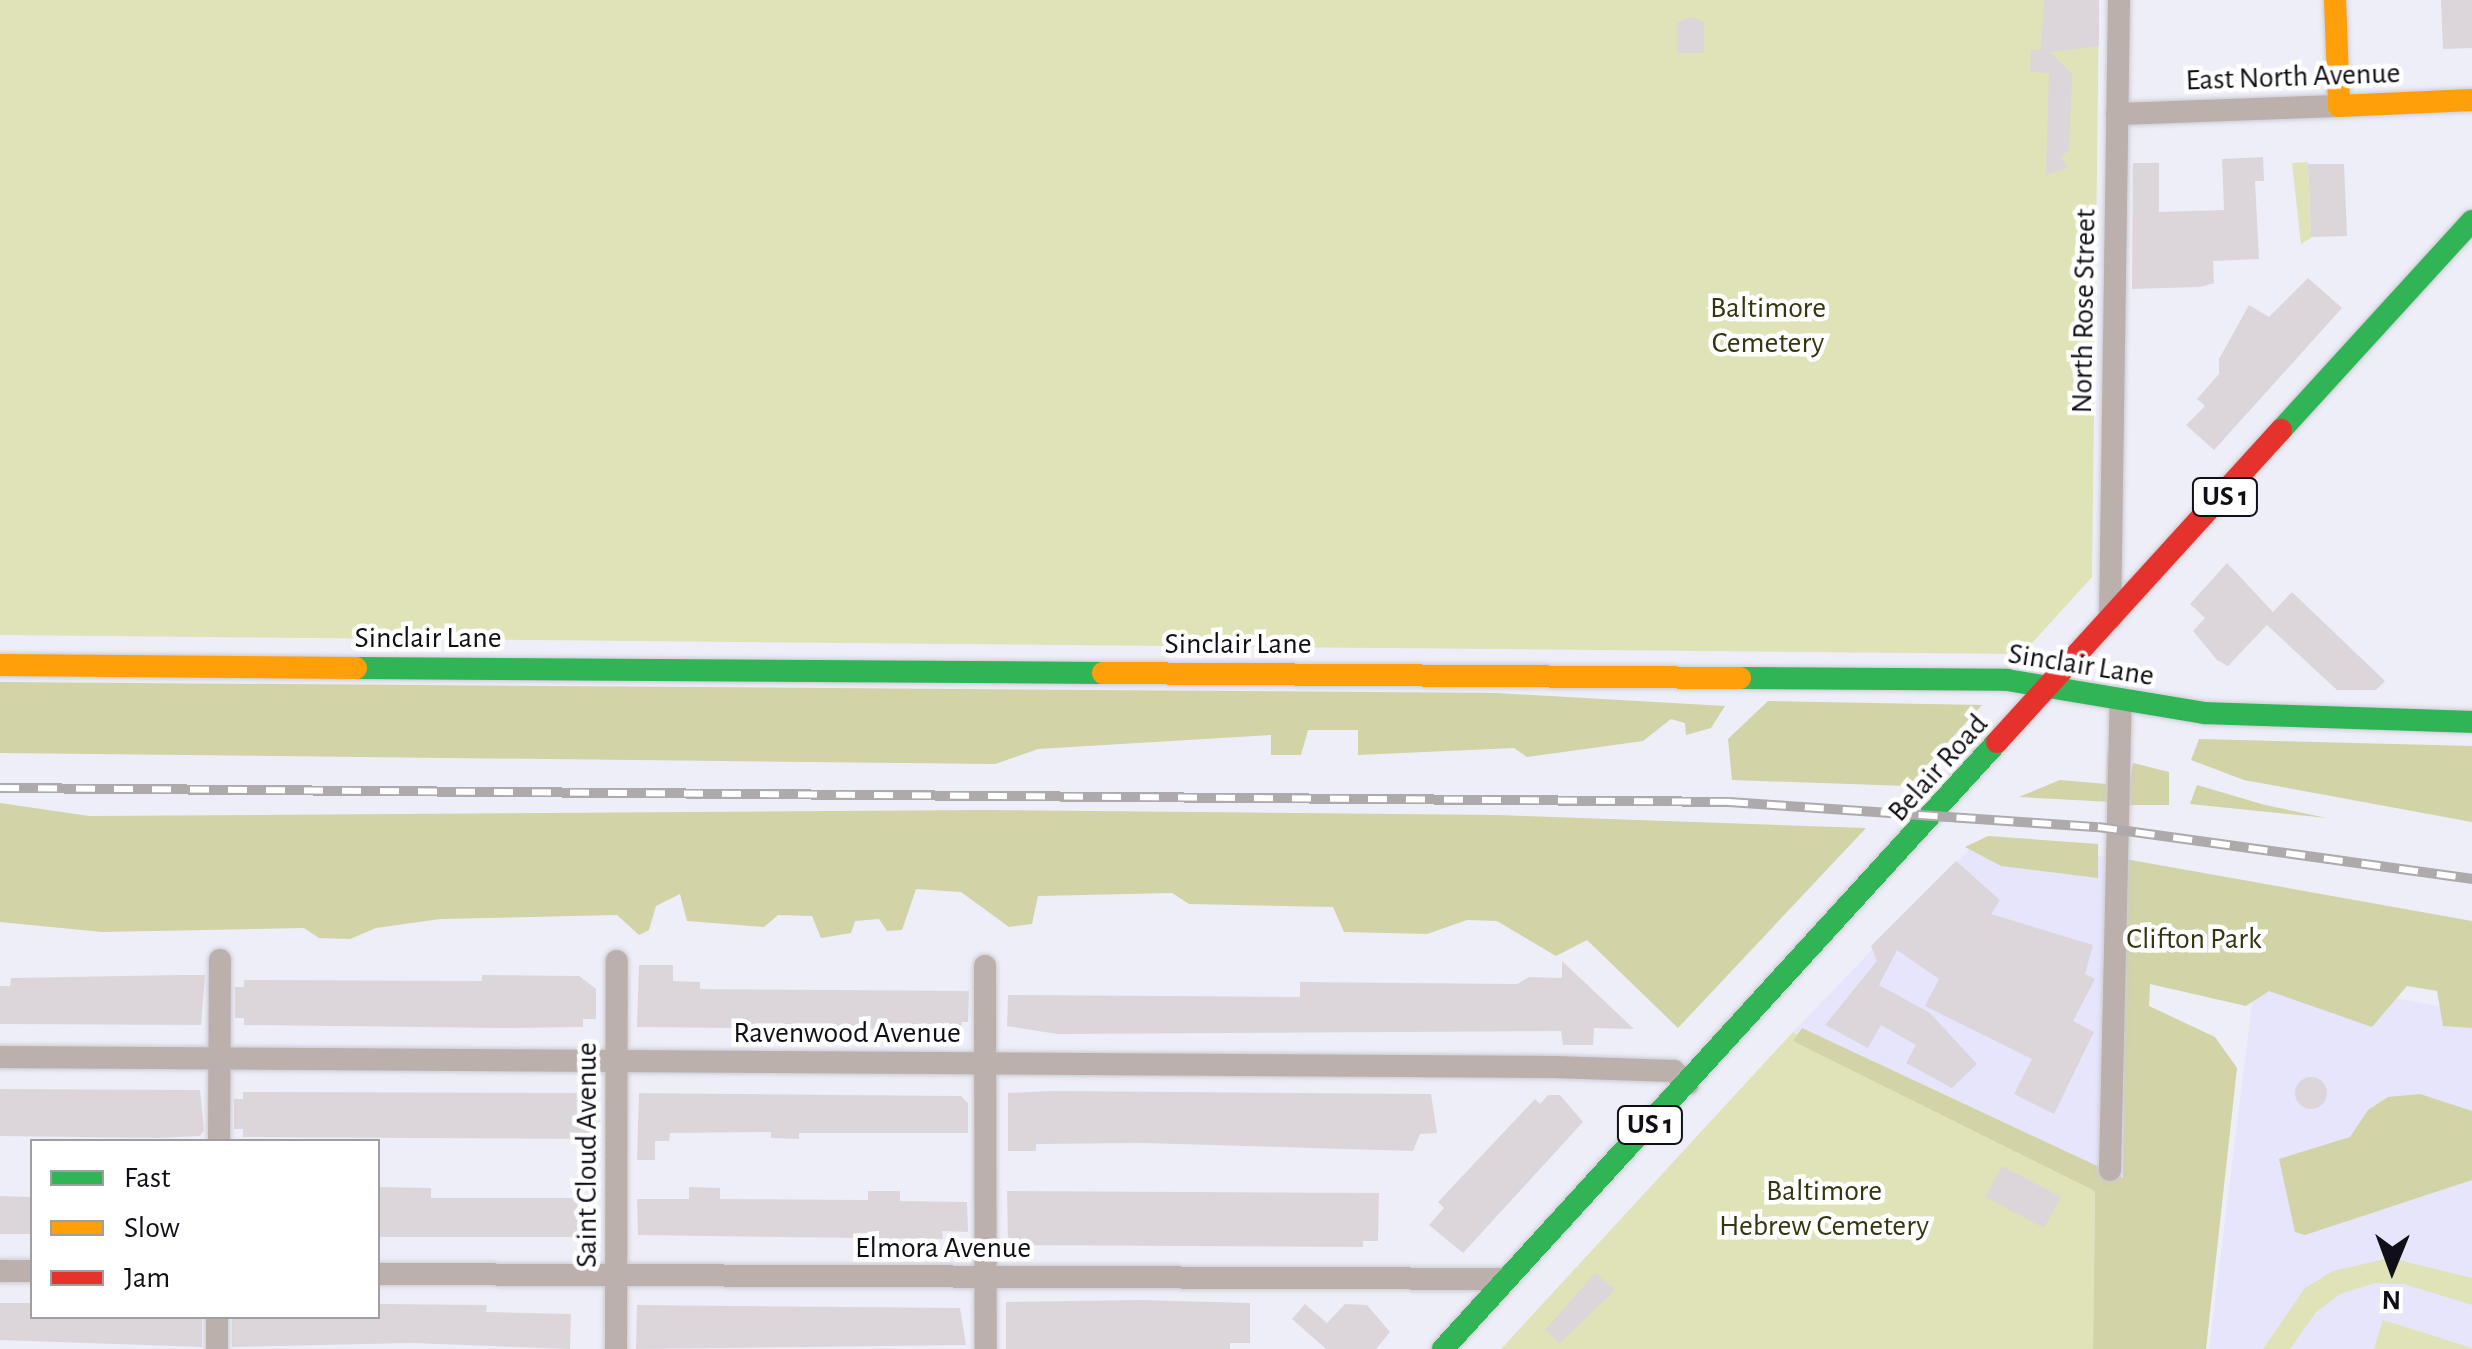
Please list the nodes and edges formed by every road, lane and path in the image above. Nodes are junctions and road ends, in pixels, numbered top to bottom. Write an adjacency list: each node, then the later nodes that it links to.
1 (2119, 0): 5 (street, North Rose Street)
2 (2335, 0): 4 (main road)
3 (2472, 100): 4 (main road, East North Avenue)
4 (2339, 106): 5 (street, East North Avenue)
5 (2117, 114): 7 (street, North Rose Street)
6 (2472, 222): 7 (main road, Belair Road / US 1)
7 (2110, 623): 9 (main road, Belair Road / US 1)
8 (0, 665): 9 (main road, Sinclair Lane)
9 (2054, 684): 10 (main road, Sinclair Lane); 19 (main road, Belair Road / US 1)
10 (2121, 701): 11 (main road, Sinclair Lane); 21 (street)
11 (2472, 722)
12 (220, 960): 16 (street)
13 (616, 961): 17 (street, Saint Cloud Avenue)
14 (985, 966): 18 (street)
15 (0, 1057): 16 (street, Ravenwood Avenue)
16 (221, 1058): 17 (street, Ravenwood Avenue); 20 (street)
17 (618, 1063): 18 (street, Ravenwood Avenue); 25 (street, Saint Cloud Avenue)
18 (985, 1063): 19 (street, Ravenwood Avenue); 26 (street)
19 (1688, 1084): 27 (main road, Belair Road / US 1)
20 (219, 1139)
21 (2110, 1170)
22 (0, 1271): 23 (street)
23 (30, 1271)
24 (380, 1274): 25 (street, Elmora Avenue)
25 (617, 1275): 26 (street, Elmora Avenue); 30 (street, Saint Cloud Avenue)
26 (986, 1278): 27 (street, Elmora Avenue); 31 (street)
27 (1507, 1279): 32 (main road, Belair Road / US 1)
28 (217, 1319): 29 (street)
29 (217, 1349)
30 (616, 1349)
31 (986, 1349)
32 (1442, 1349)

